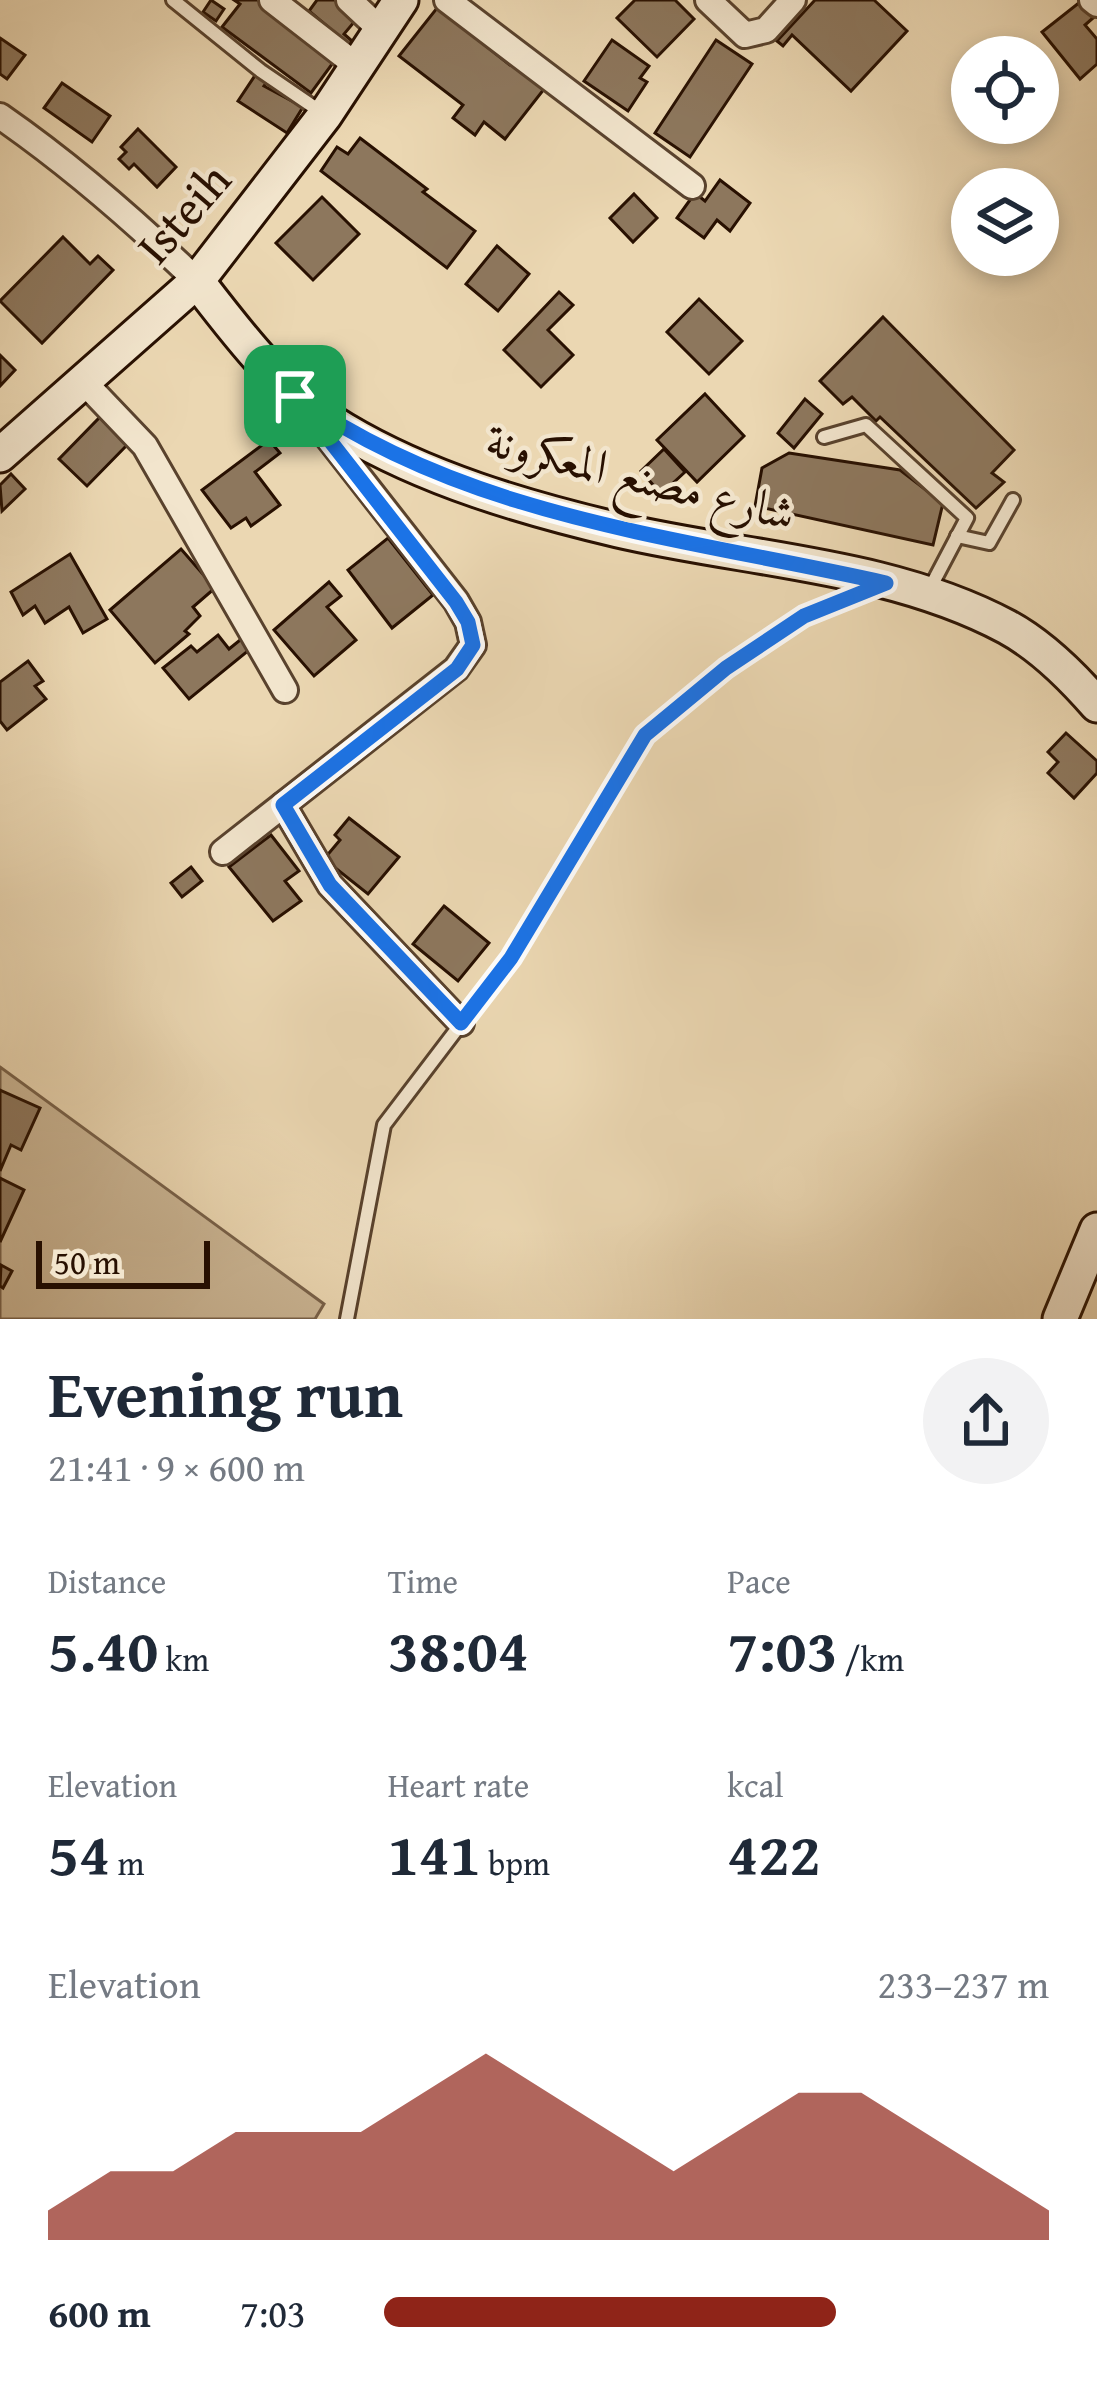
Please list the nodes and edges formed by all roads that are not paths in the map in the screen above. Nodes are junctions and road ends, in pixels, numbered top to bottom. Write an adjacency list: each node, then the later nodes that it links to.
1 (173, 0): 10 (lane)
2 (272, 0): 9 (street)
3 (349, 0): 8 (street)
4 (401, 0): 8 (street, Isteih)
5 (447, 0): 12 (street)
6 (708, 0): 7 (street)
7 (793, 0)
8 (381, 30): 9 (street, Isteih)
9 (357, 66): 10 (street, Isteih)
10 (325, 115): 13 (street, Isteih)
11 (0, 116): 13 (street)
12 (692, 186)
13 (197, 281): 14 (street, Isteih); 15 (street, شارع مصنع المعكرونة)
14 (82, 381): 17 (street, Isteih); 22 (street)
15 (295, 396): 20 (street, شارع مصنع المعكرونة); 24 (street)
16 (824, 436): 19 (lane)
17 (0, 455)
18 (1013, 500): 19 (lane)
19 (957, 536): 21 (lane)
20 (886, 583): 21 (street, شارع مصنع المعكرونة); 26 (lane)
21 (927, 595): 23 (street, شارع مصنع المعكرونة)
22 (285, 690)
23 (1097, 705)
24 (283, 805): 25 (street); 26 (street)
25 (223, 853)
26 (461, 1023): 28 (lane)
27 (1097, 1231): 29 (street)
28 (347, 1319)
29 (1060, 1319)

